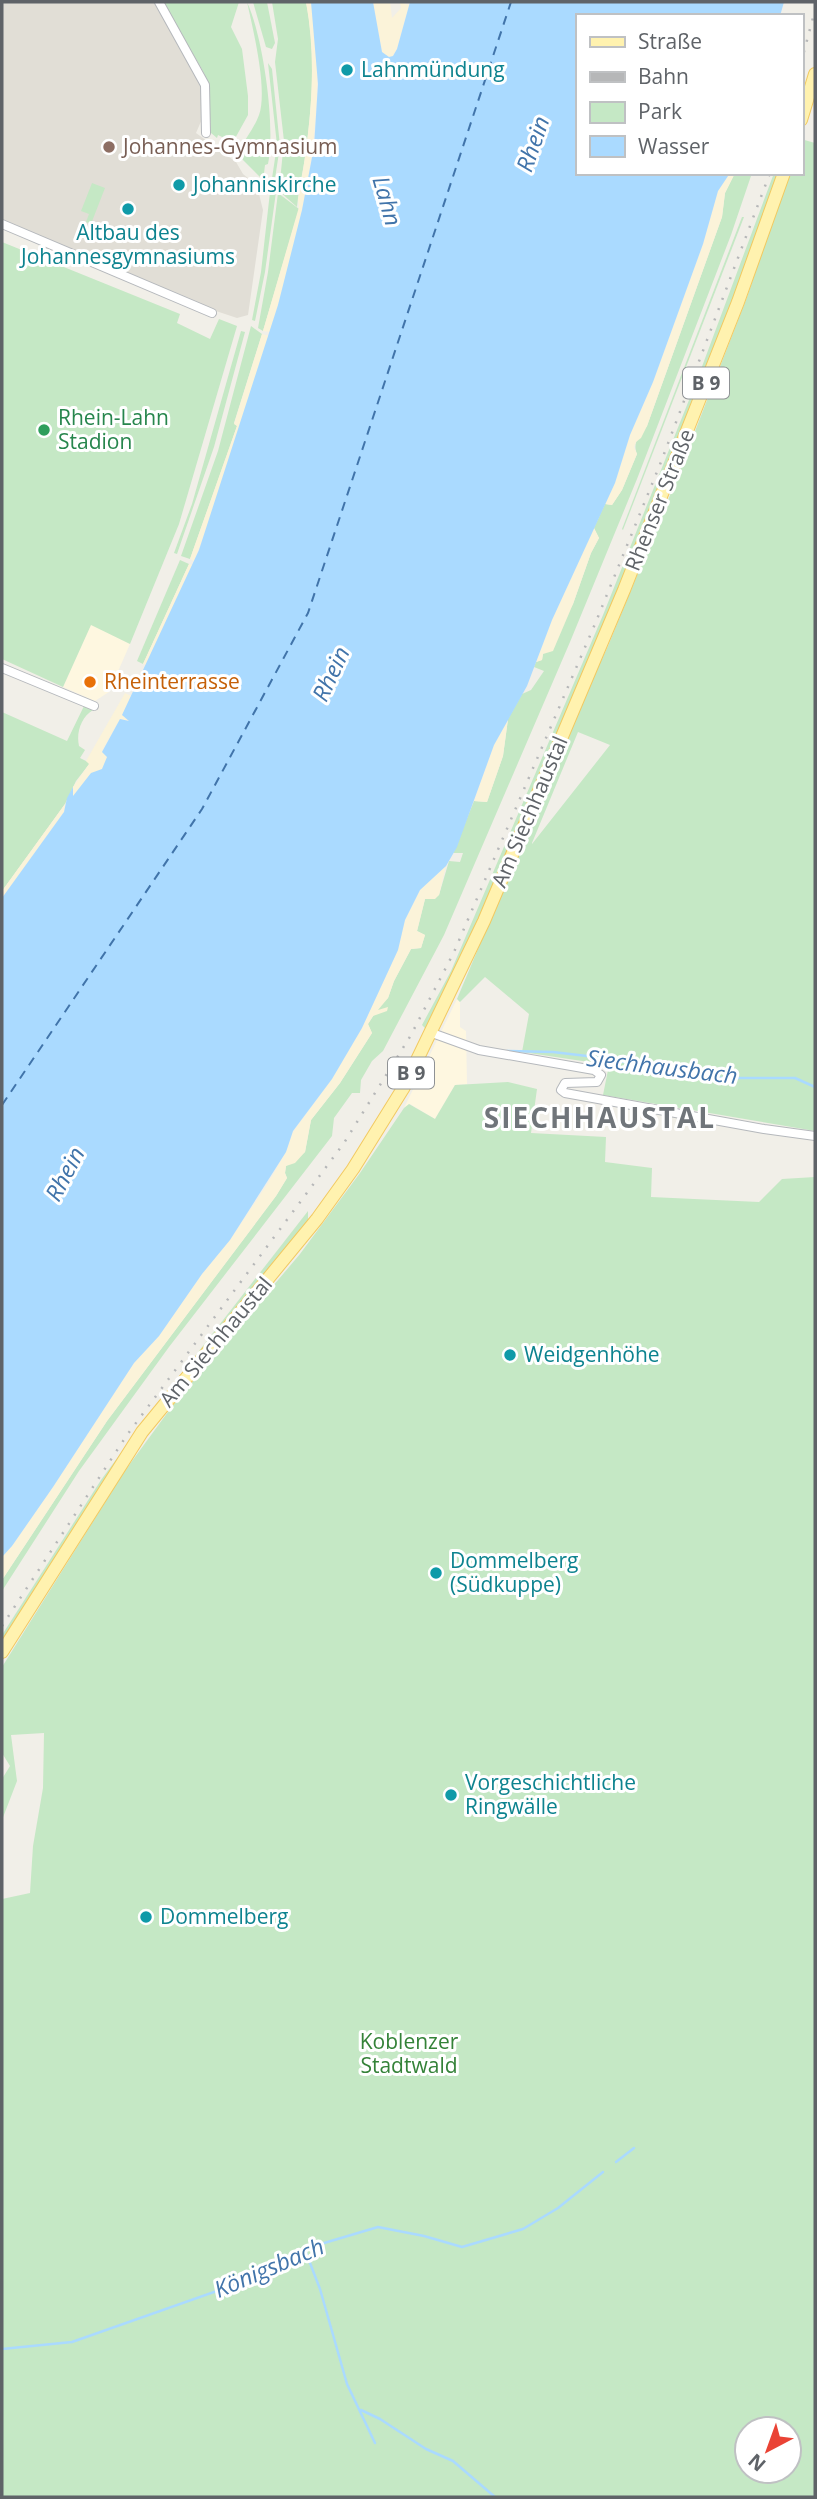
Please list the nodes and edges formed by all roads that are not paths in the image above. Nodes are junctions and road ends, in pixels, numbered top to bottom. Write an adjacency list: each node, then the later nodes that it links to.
1 (159, 2): 4 (street)
2 (815, 74): 3 (main road)
3 (803, 113)
4 (206, 133)
5 (782, 175): 8 (main road, Rhenser Straße / B 9)
6 (2, 224): 7 (street)
7 (212, 313)
8 (624, 590): 11 (main road, Am Siechhaustal / B 9)
9 (2, 668): 10 (street)
10 (94, 706)
11 (432, 1033): 12 (street); 13 (main road, Am Siechhaustal / B 9)
12 (815, 1136)
13 (2, 1652)

